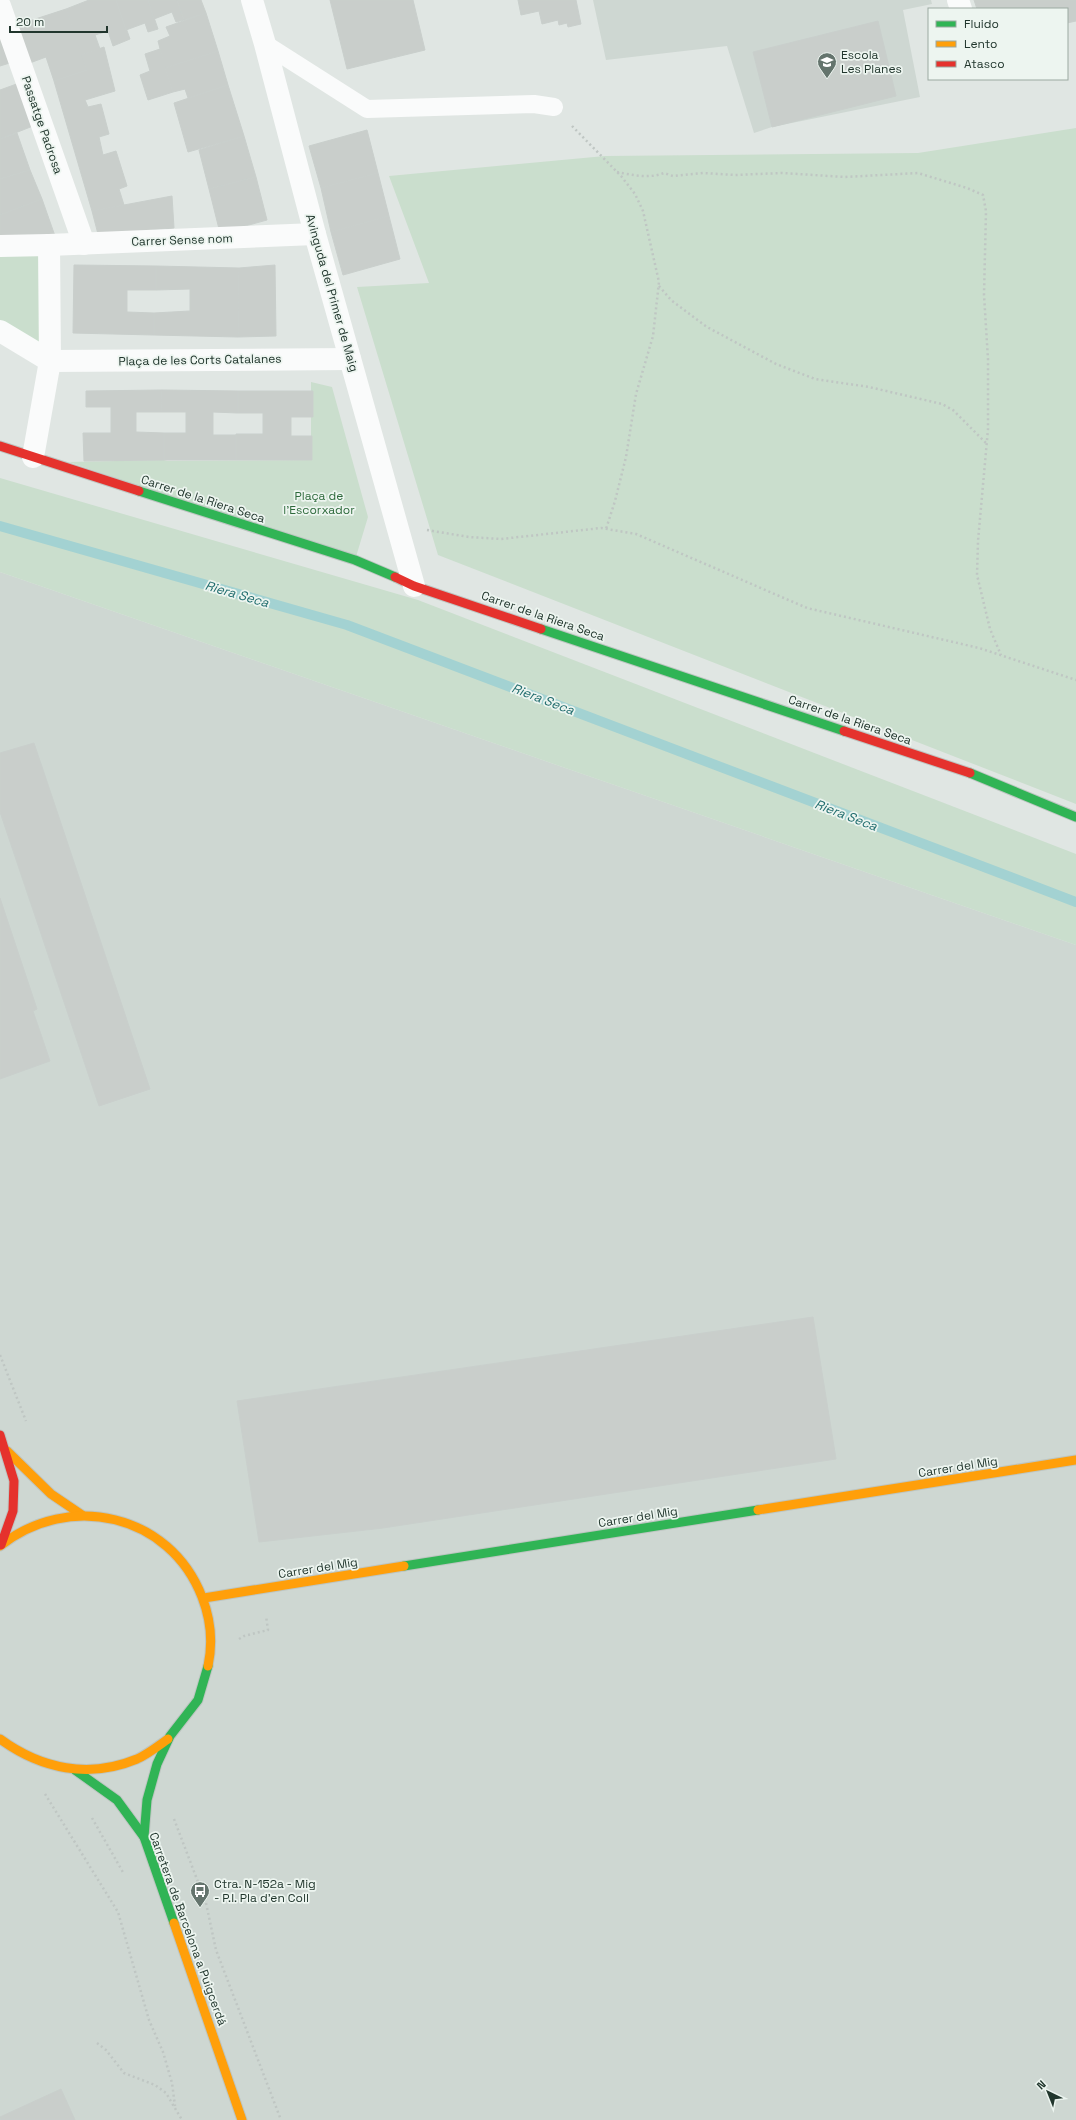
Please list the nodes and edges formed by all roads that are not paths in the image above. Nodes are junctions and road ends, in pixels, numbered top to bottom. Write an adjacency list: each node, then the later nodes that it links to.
1 (13, 0): 3 (street)
2 (252, 0): 4 (street, Avinguda del Primer de Maig)
3 (0, 5): 7 (street, Passatge Padrosa)
4 (266, 44): 5 (lane); 6 (street, Avinguda del Primer de Maig)
5 (554, 107)
6 (315, 234): 7 (street, Carrer Sense nom); 11 (street, Avinguda del Primer de Maig)
7 (84, 244): 8 (street, Carrer Sense nom)
8 (50, 245): 9 (street, Carrer Sense nom); 12 (street)
9 (0, 246)
10 (0, 331): 12 (street)
11 (350, 359): 12 (street, Plaça de les Corts Catalanes); 15 (street, Avinguda del Primer de Maig)
12 (50, 361): 14 (street)
13 (0, 446): 14 (street, Carrer de la Riera Seca)
14 (33, 457): 15 (street, Carrer de la Riera Seca)
15 (414, 586): 16 (street, Carrer de la Riera Seca)
16 (1076, 817)
17 (0, 1435): 18 (street)
18 (5, 1449): 20 (street); 21 (street)
19 (1076, 1460): 22 (street, Carrer del Mig)
20 (82, 1514): 21 (street); 22 (street)
21 (1, 1545)
22 (204, 1598): 24 (street)
23 (0, 1739): 25 (street)
24 (168, 1739): 25 (street); 26 (street)
25 (75, 1770): 26 (street, Carretera de Barcelona a Puigcerdá)
26 (144, 1837): 27 (street, Carretera de Barcelona a Puigcerdá)
27 (242, 2120)

